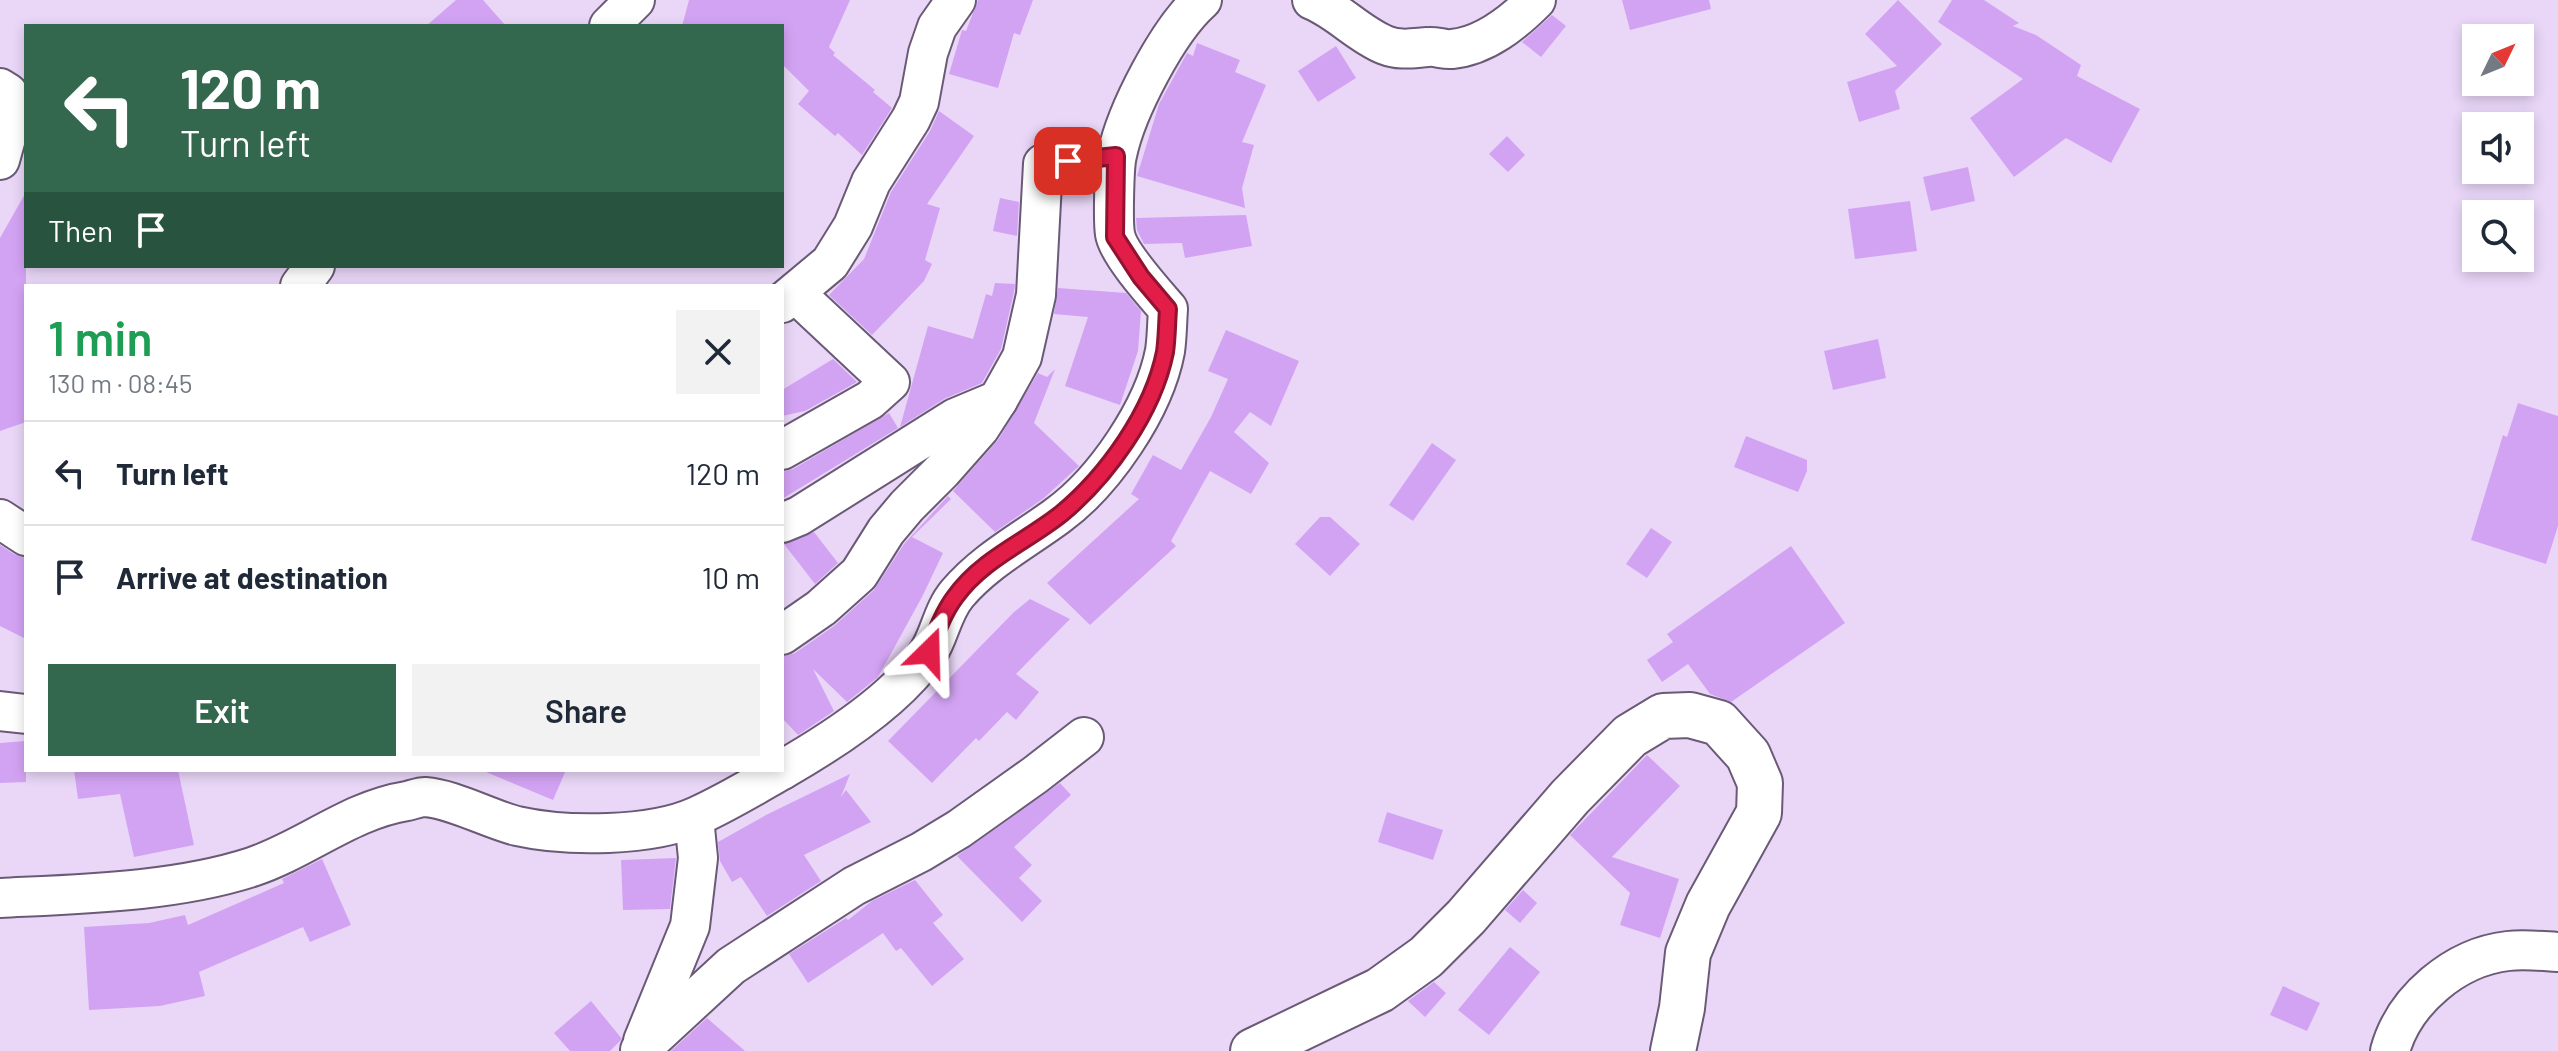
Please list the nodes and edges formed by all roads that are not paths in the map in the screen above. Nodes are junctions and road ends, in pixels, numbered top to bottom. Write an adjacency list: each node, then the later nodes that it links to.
1 (635, 0): 6 (street)
2 (956, 0): 10 (street)
3 (1202, 0): 8 (street)
4 (1312, 0): 5 (street)
5 (1536, 0)
6 (611, 24)
7 (0, 88): 9 (street)
8 (1116, 156): 11 (street); 21 (street)
9 (0, 160)
10 (788, 298): 12 (street)
11 (998, 400): 15 (street); 17 (street)
12 (784, 449)
13 (24, 502): 14 (street)
14 (0, 518): 16 (street)
15 (784, 522)
16 (24, 535)
17 (784, 634)
18 (0, 711): 19 (street)
19 (24, 714)
20 (1084, 737): 26 (street)
21 (784, 769)
22 (778, 772): 23 (street)
23 (694, 818): 24 (street); 26 (street)
24 (0, 898)
25 (2558, 952): 29 (street)
26 (639, 1051)
27 (1253, 1051): 28 (street)
28 (1673, 1051)
29 (2390, 1051)

